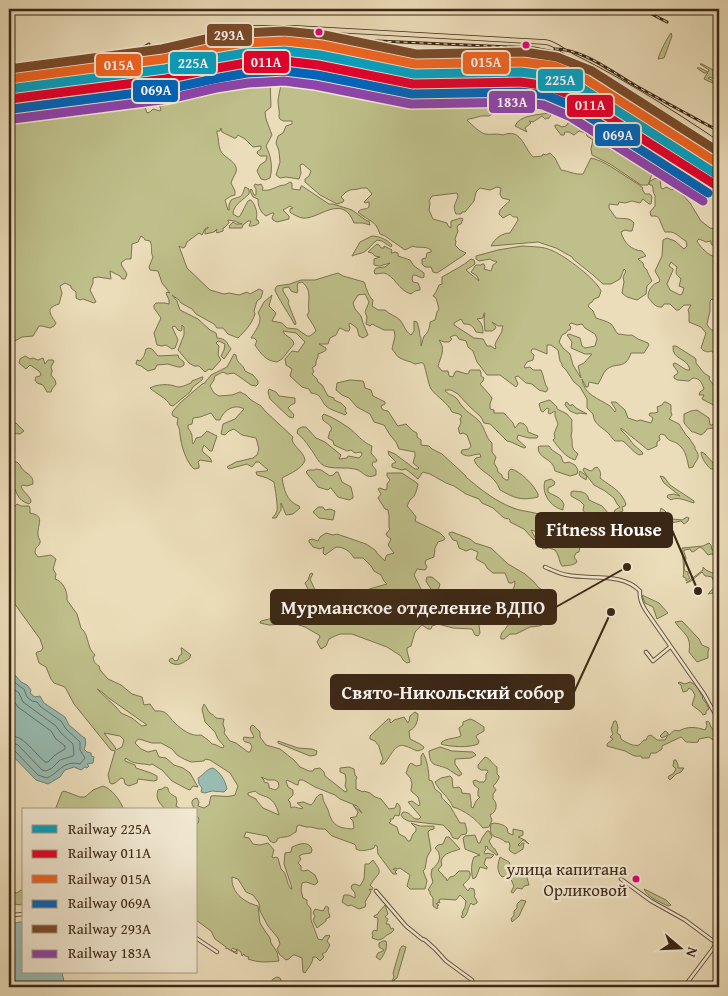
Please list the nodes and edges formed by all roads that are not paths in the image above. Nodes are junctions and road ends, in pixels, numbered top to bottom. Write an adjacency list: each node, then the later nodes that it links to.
1 (9, 75): 2 (main road)
2 (719, 144)
3 (545, 567): 4 (street)
4 (670, 647): 5 (street); 6 (street)
5 (646, 652)
6 (719, 721)
7 (621, 879): 13 (street)
8 (376, 891): 15 (street)
9 (22, 914): 10 (street)
10 (9, 917)
11 (719, 935): 13 (street)
12 (198, 939): 14 (street)
13 (716, 943): 16 (street)
14 (217, 952)
15 (474, 987)
16 (684, 987)

